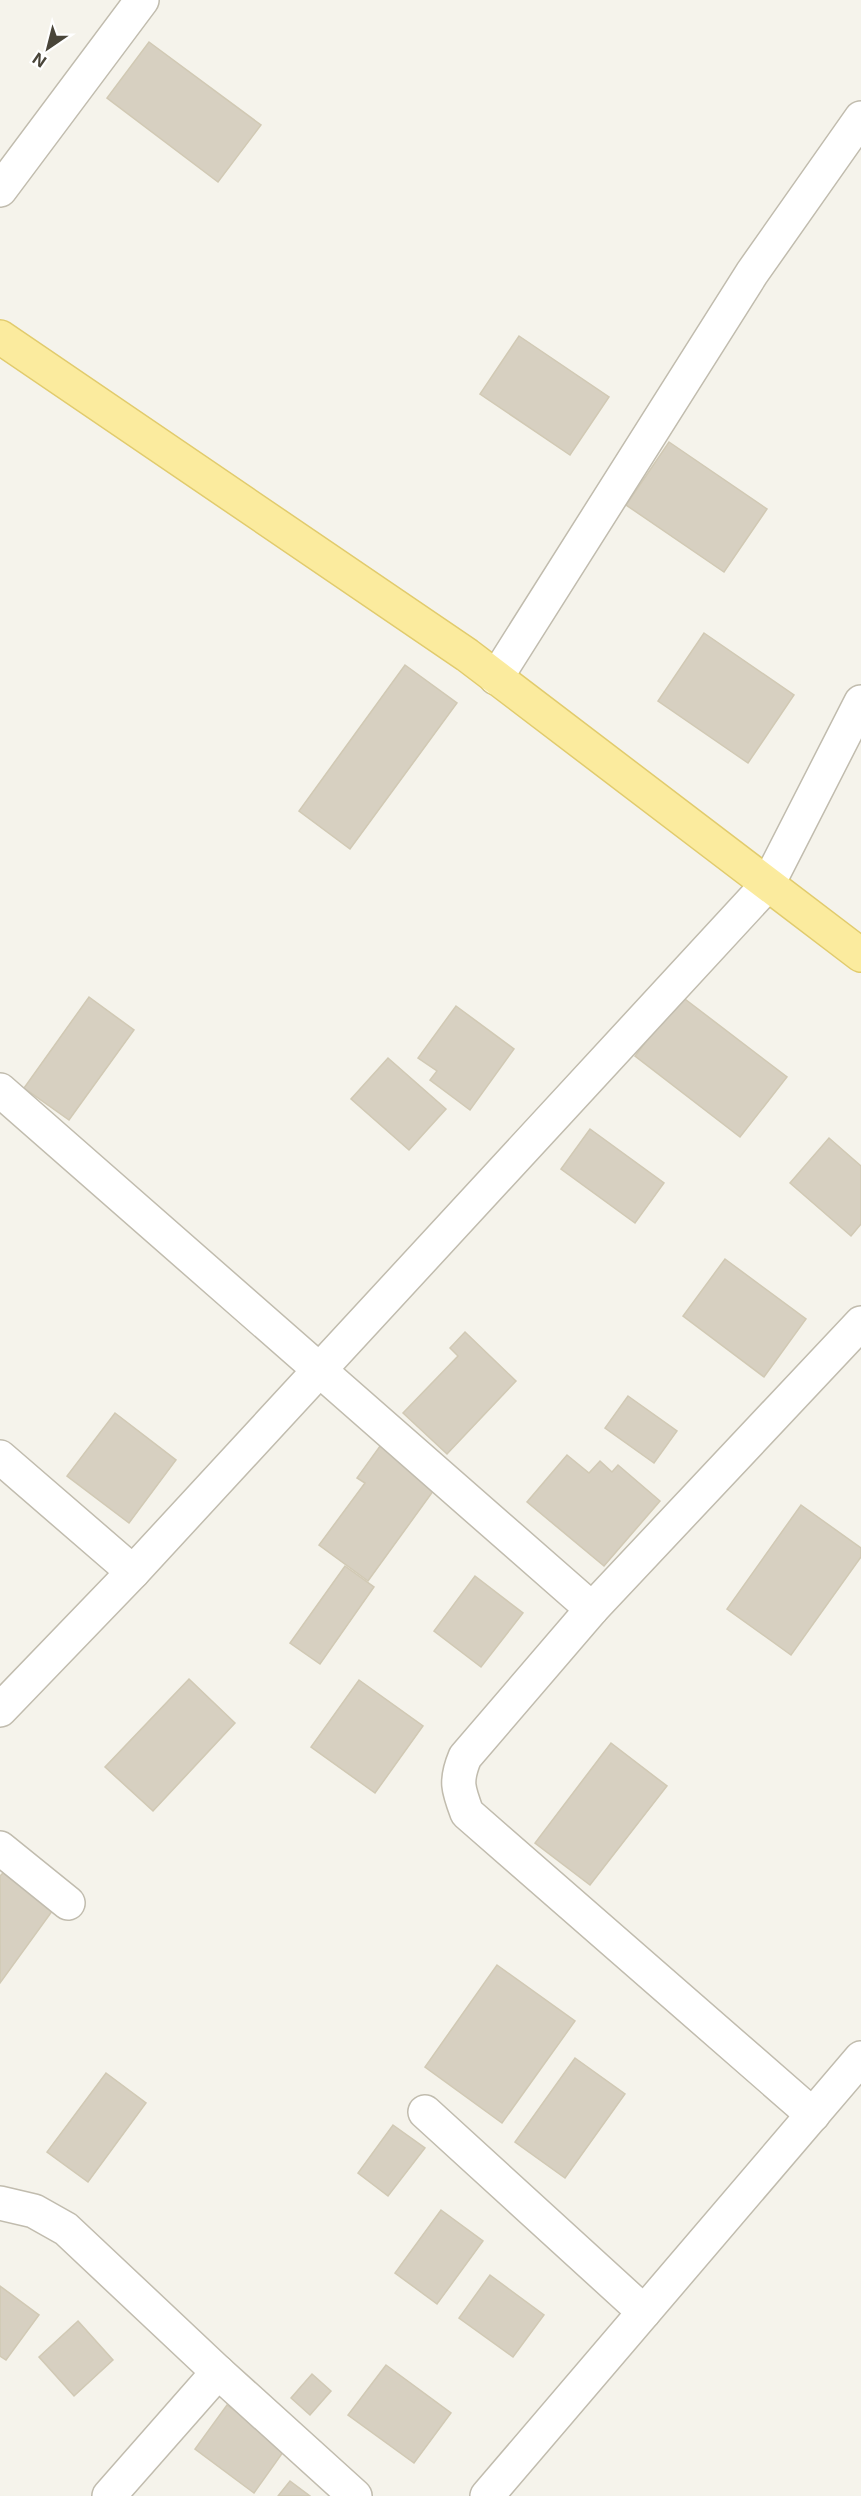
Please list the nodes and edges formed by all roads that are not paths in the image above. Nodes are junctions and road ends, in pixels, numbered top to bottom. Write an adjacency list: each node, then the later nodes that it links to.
1 (142, 0): 3 (street)
2 (861, 118): 5 (street)
3 (0, 190)
4 (0, 337): 5 (main road)
5 (496, 678): 7 (main road)
6 (861, 702): 7 (street)
7 (768, 884): 8 (main road); 11 (street)
8 (861, 955)
9 (0, 1090): 11 (street)
10 (861, 1323): 14 (street)
11 (320, 1370): 13 (street); 14 (street)
12 (0, 1457): 13 (street)
13 (133, 1572): 15 (street)
14 (592, 1609): 20 (street)
15 (0, 1710)
16 (0, 1848): 17 (street)
17 (69, 1903)
18 (861, 2058): 20 (street)
19 (425, 2112): 22 (street)
20 (813, 2115): 22 (street)
21 (0, 2204): 23 (street)
22 (644, 2312): 26 (street)
23 (218, 2372): 24 (street); 25 (street)
24 (109, 2496)
25 (355, 2496)
26 (487, 2496)

